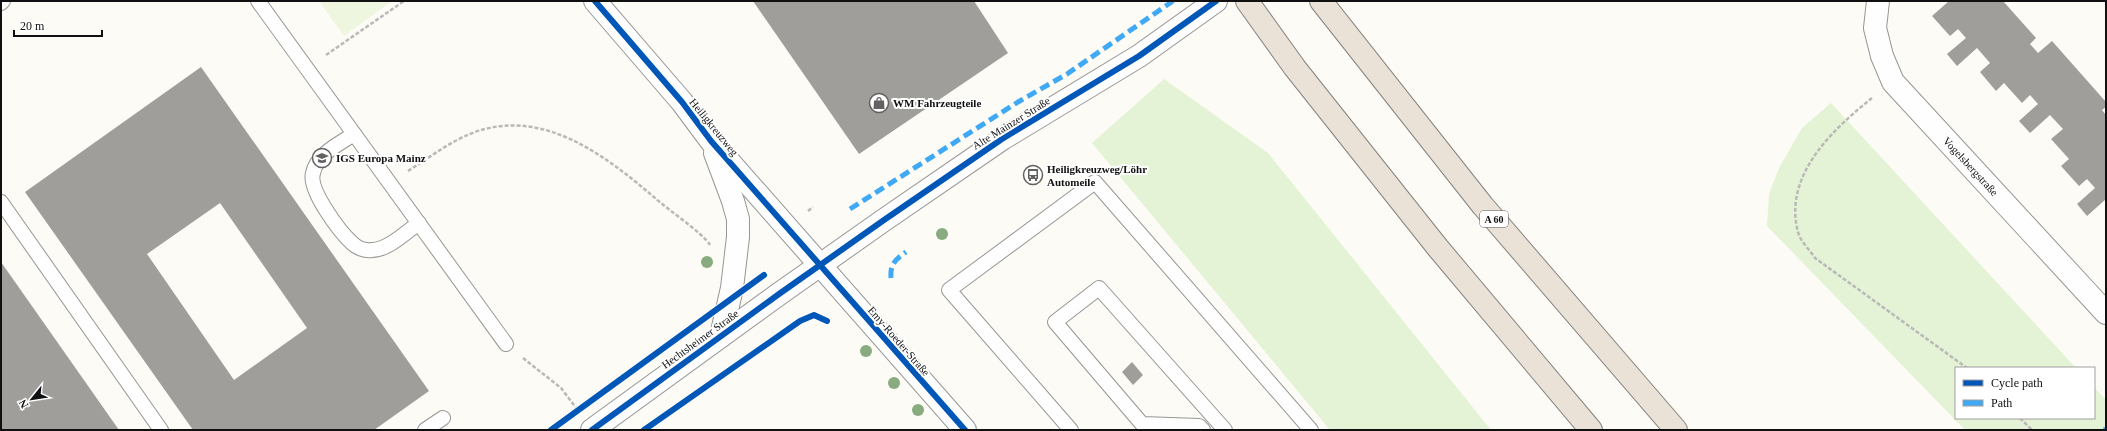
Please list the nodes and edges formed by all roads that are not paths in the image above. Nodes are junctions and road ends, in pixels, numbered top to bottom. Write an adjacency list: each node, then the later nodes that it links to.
1 (4, 1): 8 (lane)
2 (258, 1): 9 (lane)
3 (595, 1): 10 (street, Heiligkreuzweg)
4 (1216, 1): 13 (street, Alte Mainzer Straße)
5 (1247, 1): 26 (highway)
6 (1321, 1): 27 (highway, A 60)
7 (1878, 1): 14 (street, Vogelsbergstraße)
8 (1, 3)
9 (354, 134): 12 (lane); 12 (lane)
10 (711, 141): 13 (street, Heiligkreuzweg); 15 (street)
11 (1, 202): 18 (lane)
12 (419, 222): 16 (lane)
13 (819, 264): 15 (street, Hechtsheimer Straße); 21 (street, Emy-Roeder-Straße)
14 (2106, 313)
15 (720, 336): 20 (street, Hechtsheimer Straße)
16 (506, 344)
17 (443, 418): 19 (lane)
18 (161, 430)
19 (425, 430)
20 (592, 430)
21 (965, 430)
22 (1071, 430): 25 (lane)
23 (1203, 430): 24 (lane)
24 (1226, 430)
25 (1311, 430)
26 (1591, 430)
27 (1676, 430)

